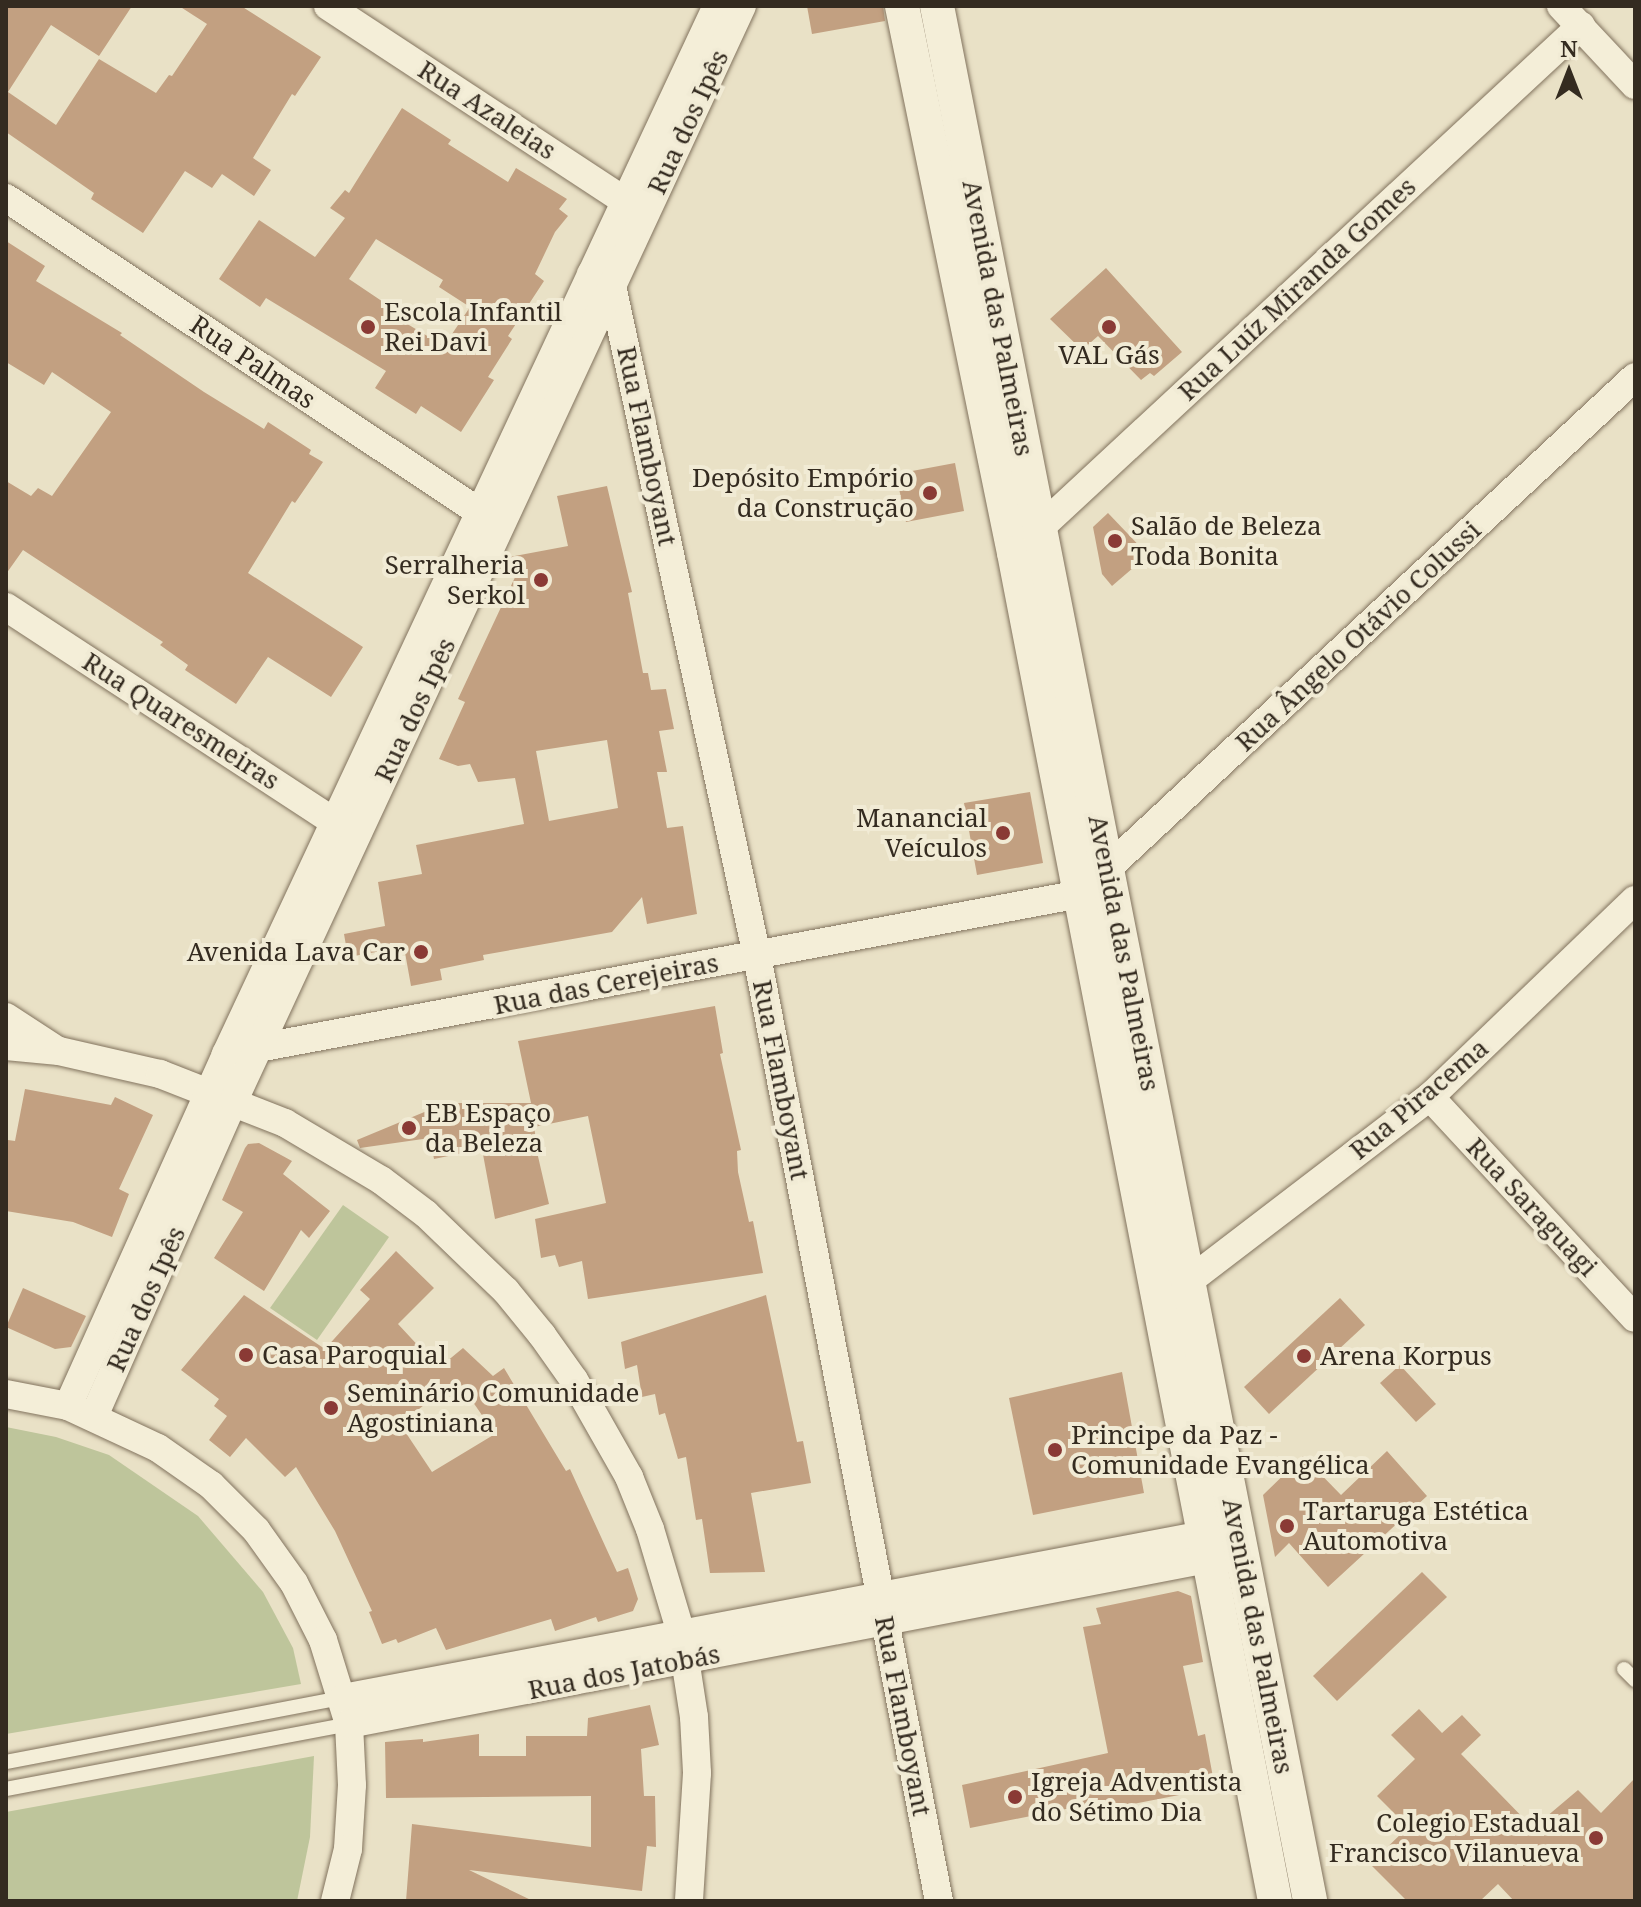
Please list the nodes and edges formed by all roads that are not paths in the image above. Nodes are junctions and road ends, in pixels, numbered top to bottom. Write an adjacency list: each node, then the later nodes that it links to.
1 (328, 6): 9 (street, Rua Azaleias)
2 (717, 6): 9 (street, Rua dos Ipês)
3 (742, 6): 9 (street, Rua dos Ipês)
4 (902, 6): 14 (street, Avenida das Palmeiras)
5 (937, 6): 13 (street, Avenida das Palmeiras)
6 (1571, 16): 7 (street); 13 (street, Rua Luíz Miranda Gomes)
7 (1635, 85)
8 (6, 198): 12 (street, Rua Palmas)
9 (635, 208): 10 (street, Rua dos Ipês)
10 (602, 280): 12 (street, Rua dos Ipês); 20 (street, Rua Flamboyant)
11 (1635, 377): 17 (street, Rua Ângelo Otávio Colussi)
12 (490, 519): 16 (street, Rua dos Ipês)
13 (1040, 527): 14 (street, Rua Luíz Miranda Gomes); 17 (street, Avenida das Palmeiras)
14 (1014, 553): 18 (street, Avenida das Palmeiras)
15 (6, 607): 16 (street, Rua Quaresmeiras)
16 (346, 829): 23 (street, Rua dos Ipês); 25 (street, Rua dos Ipês)
17 (1107, 871): 18 (street, Rua Ângelo Otávio Colussi); 28 (street, Avenida das Palmeiras)
18 (1080, 894): 20 (street, Rua das Cerejeiras); 33 (street, Avenida das Palmeiras)
19 (1635, 900): 27 (street, Rua Piracema)
20 (757, 956): 23 (street, Rua das Cerejeiras); 34 (street, Rua Flamboyant)
21 (6, 1017): 24 (street)
22 (6, 1046): 24 (street)
23 (257, 1049): 25 (street, Rua das Cerejeiras); 26 (street, Rua dos Ipês)
24 (59, 1051): 26 (street)
25 (226, 1054): 26 (street, Rua dos Ipês)
26 (222, 1095): 31 (street, Rua dos Ipês); 35 (street)
27 (1430, 1097): 28 (street, Rua Piracema); 29 (street, Rua Saraguagi)
28 (1189, 1281): 32 (street, Avenida das Palmeiras)
29 (1635, 1318)
30 (6, 1394): 31 (street)
31 (81, 1411): 36 (street)
32 (1239, 1540): 33 (street, Rua dos Jatobás); 43 (street, Avenida das Palmeiras)
33 (1204, 1547): 34 (street, Rua dos Jatobás); 42 (street, Avenida das Palmeiras)
34 (883, 1610): 35 (street, Rua dos Jatobás); 41 (street, Rua Flamboyant)
35 (684, 1646): 36 (street, Rua dos Jatobás); 40 (street)
36 (346, 1711): 37 (lane, Rua dos Jatobás); 38 (lane, Rua dos Jatobás); 39 (street)
37 (6, 1762)
38 (6, 1789)
39 (335, 1901)
40 (689, 1901)
41 (939, 1901)
42 (1275, 1901)
43 (1310, 1901)

